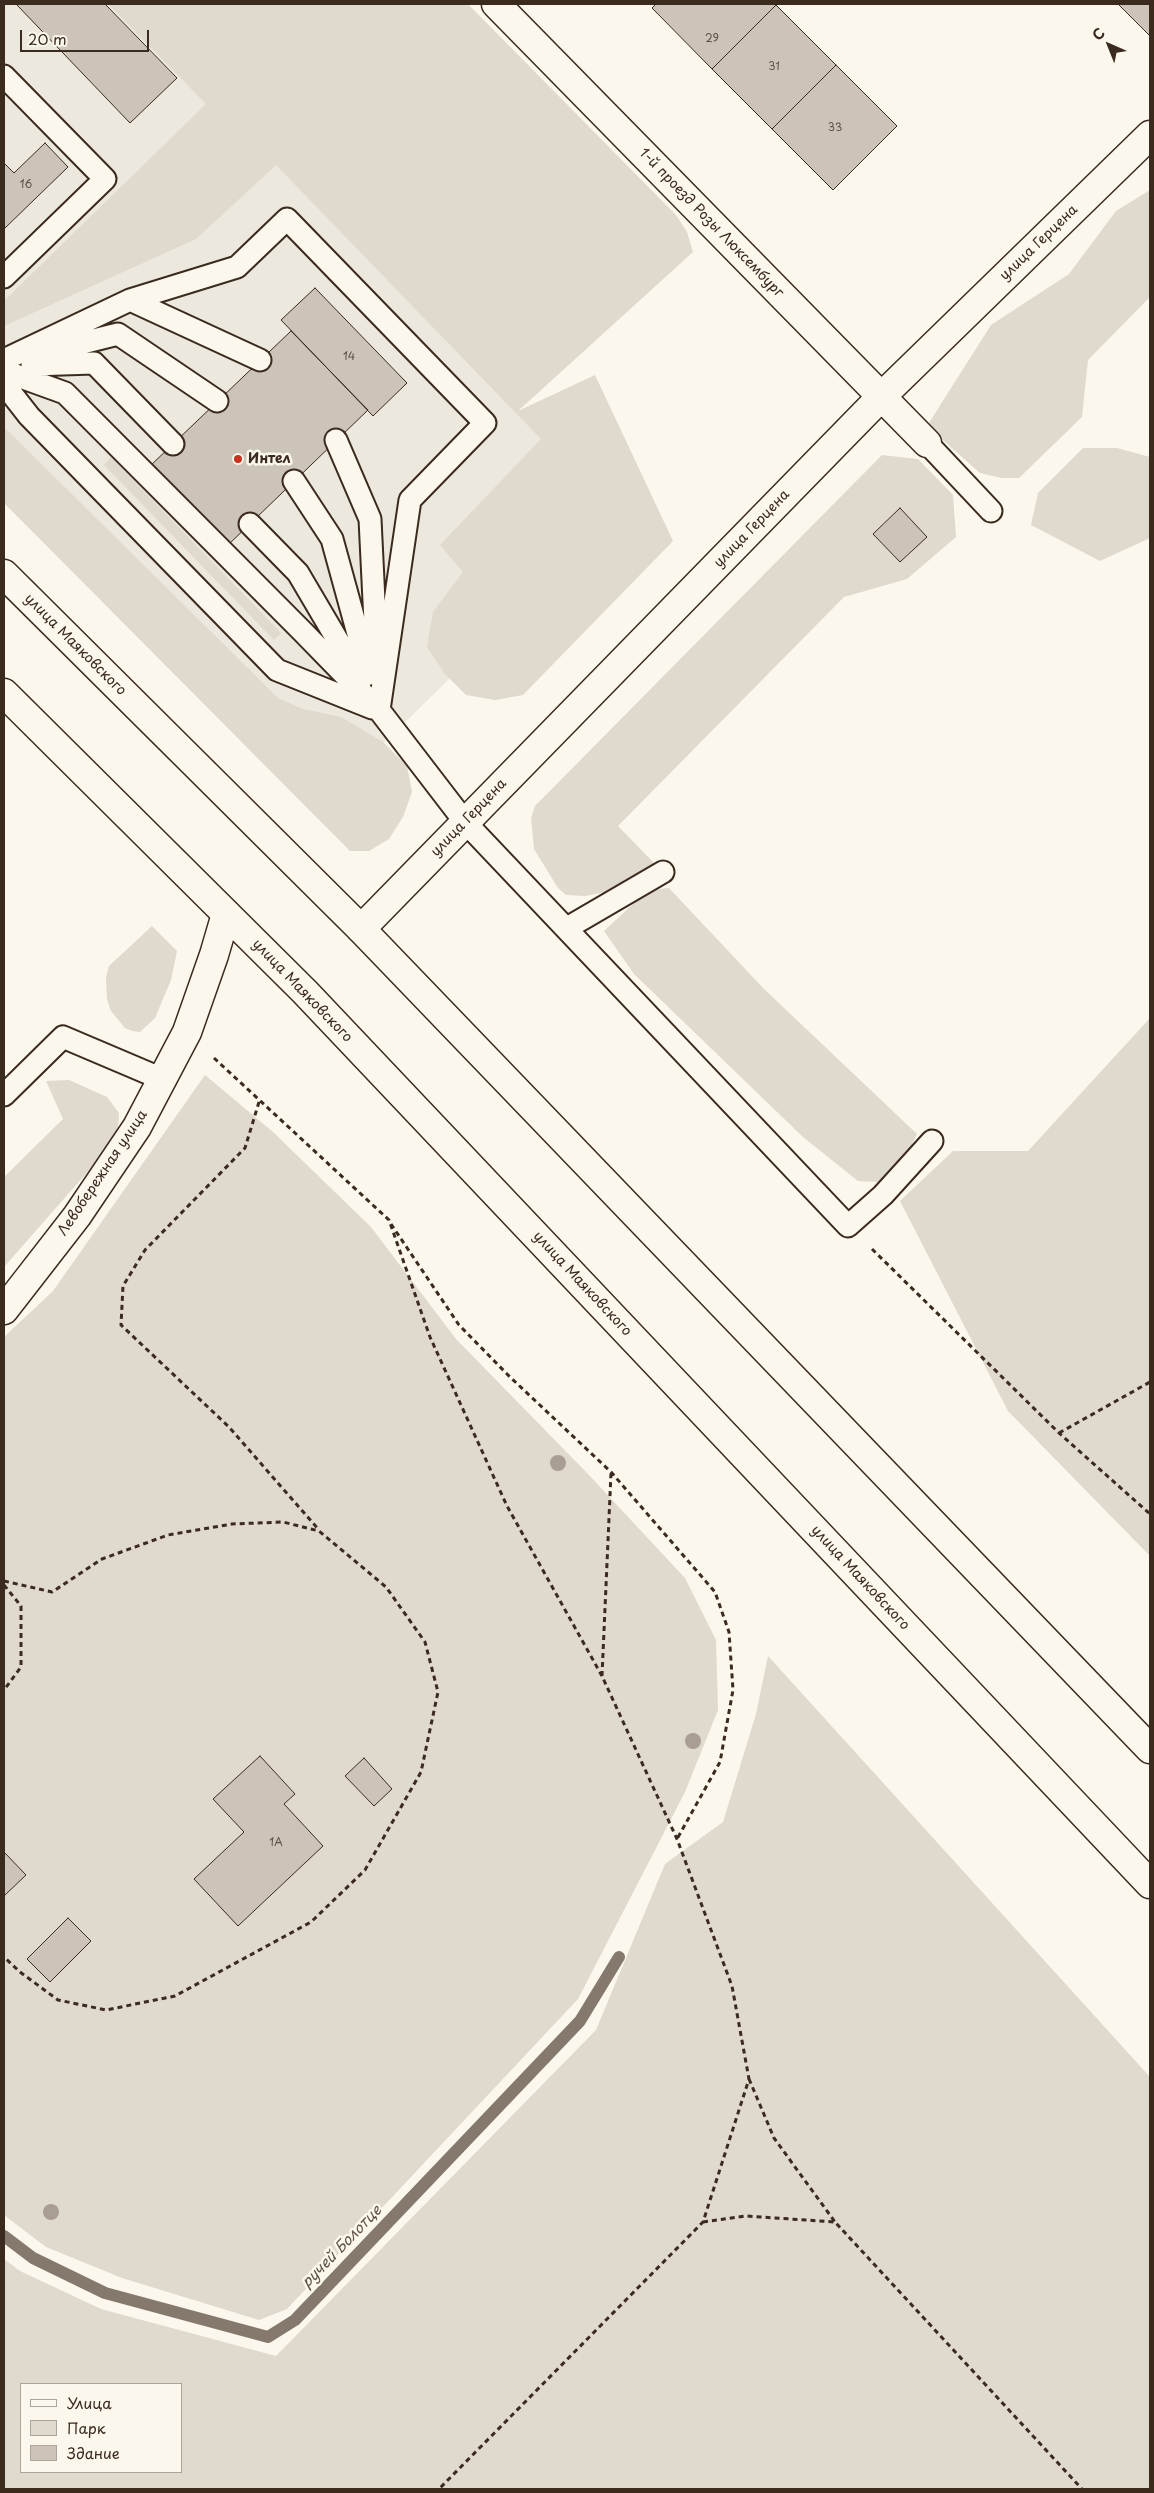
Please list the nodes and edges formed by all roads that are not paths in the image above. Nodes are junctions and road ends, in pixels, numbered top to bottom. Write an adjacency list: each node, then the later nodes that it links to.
1 (496, 4): 10 (main road, 1-й проезд Розы Люксембург)
2 (4, 76): 4 (lane)
3 (1150, 135): 10 (main road, улица Герцена)
4 (4, 277)
5 (130, 300): 6 (lane); 7 (lane); 20 (lane)
6 (260, 360)
7 (4, 363): 11 (lane); 14 (lane)
8 (4, 372): 20 (lane)
9 (4, 384): 20 (lane)
10 (881, 397): 13 (main road, 1-й проезд Розы Люксембург); 21 (main road, улица Герцена)
11 (217, 401)
12 (336, 440): 20 (lane)
13 (927, 443): 16 (lane)
14 (173, 444)
15 (294, 481): 20 (lane)
16 (991, 511)
17 (250, 524): 20 (lane)
18 (4, 574): 25 (main road, улица Маяковского)
19 (4, 693): 23 (main road, улица Маяковского)
20 (379, 710): 21 (lane)
21 (465, 822): 24 (lane); 25 (main road, улица Герцена)
22 (663, 872): 24 (lane)
23 (226, 914): 26 (main road, Левобережная улица); 31 (main road, улица Маяковского)
24 (567, 928): 28 (lane)
25 (361, 929): 30 (main road, улица Маяковского)
26 (162, 1079): 27 (lane); 29 (main road, Левобережная улица)
27 (4, 1095)
28 (932, 1141)
29 (4, 1310)
30 (1150, 1749)
31 (1150, 1884)

